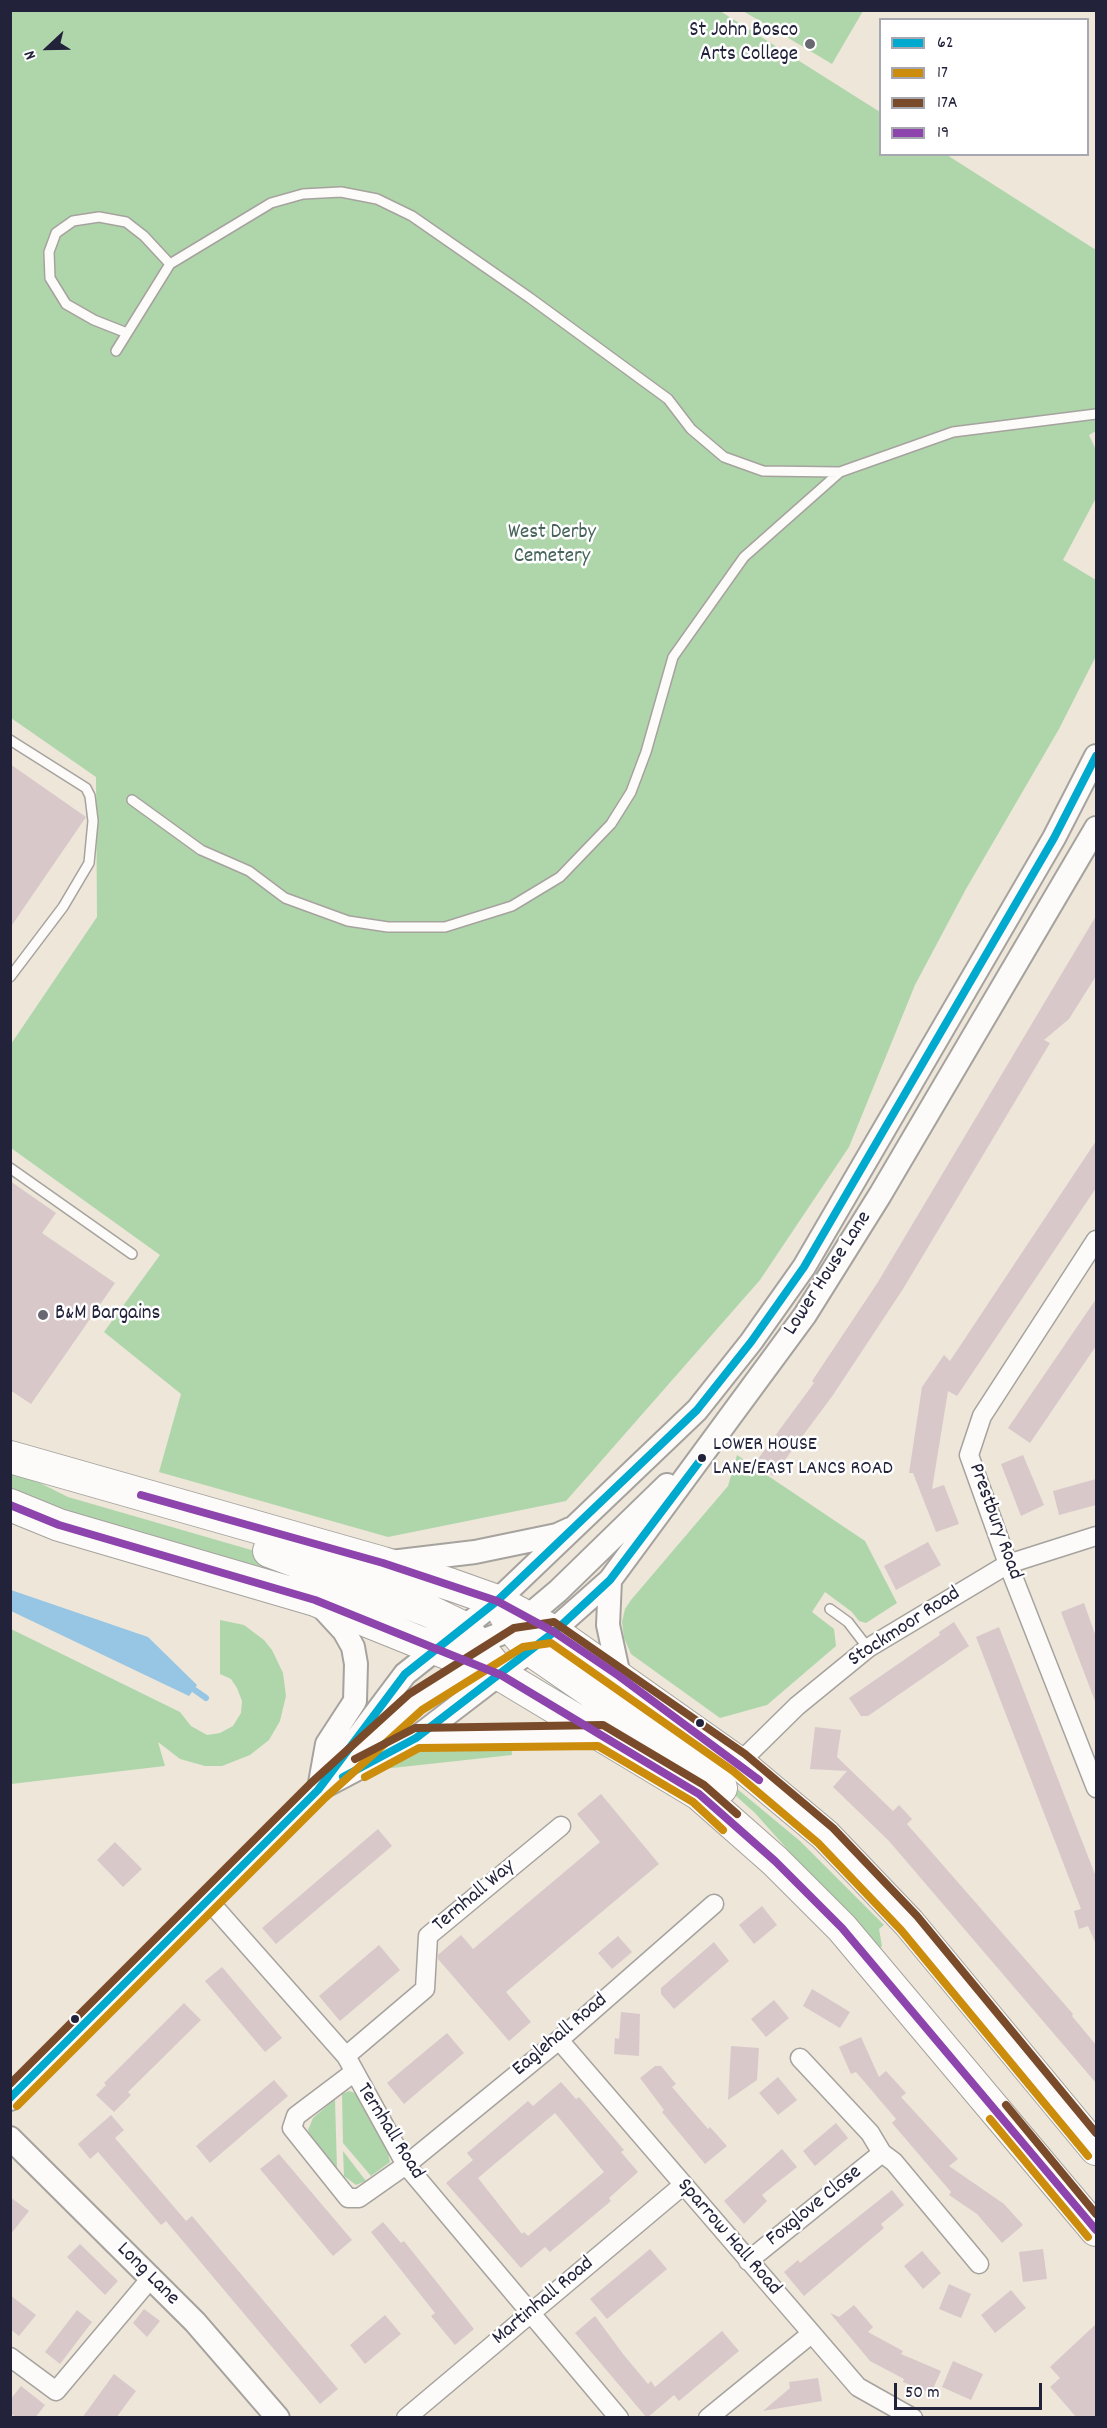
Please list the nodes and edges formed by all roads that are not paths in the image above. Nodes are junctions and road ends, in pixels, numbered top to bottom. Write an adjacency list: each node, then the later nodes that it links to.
1 (170, 264): 2 (lane); 2 (lane); 5 (lane)
2 (127, 333): 3 (lane)
3 (116, 351)
4 (1096, 414): 5 (lane)
5 (840, 472): 8 (lane)
6 (10, 740): 10 (lane)
7 (1096, 756): 17 (street, Lower House Lane)
8 (132, 800)
9 (1096, 828): 14 (street, Lower House Lane)
10 (10, 977)
11 (10, 1168): 13 (lane)
12 (1096, 1240): 20 (street, Prestbury Road)
13 (132, 1254)
14 (717, 1437): 21 (street, Lower House Lane); 25 (street)
15 (14, 1459): 19 (highway); 28 (highway)
16 (10, 1505): 22 (highway)
17 (577, 1527): 19 (street); 23 (street, Lower House Lane)
18 (1096, 1536): 20 (street, Stockmoor Road)
19 (383, 1563): 23 (highway)
20 (1008, 1564): 27 (street, Stockmoor Road); 33 (street, Prestbury Road)
21 (610, 1580): 25 (street, Lower House Lane); 29 (street)
22 (315, 1599): 26 (highway); 34 (street)
23 (497, 1600): 25 (highway); 28 (street, Lower House Lane)
24 (830, 1609): 27 (lane)
25 (529, 1633): 28 (street, Lower House Lane); 28 (street); 29 (highway); 36 (highway)
26 (435, 1648): 28 (highway); 34 (street)
27 (868, 1648): 32 (street, Stockmoor Road)
28 (481, 1653): 30 (highway); 31 (street); 34 (street)
29 (619, 1676): 32 (highway)
30 (601, 1735): 31 (street); 36 (highway)
31 (416, 1738): 34 (street)
32 (740, 1763): 44 (highway)
33 (1096, 1788)
34 (318, 1790): 37 (street)
35 (561, 1826): 41 (street, Ternhall Way)
36 (775, 1861): 48 (highway)
37 (208, 1900): 41 (street, Ternhall Road); 42 (street)
38 (714, 1904): 39 (street, Eaglehall Road)
39 (559, 2040): 46 (street, Eaglehall Road); 47 (street, Sparrow Hall Road)
40 (800, 2058): 45 (street, Foxglove Close)
41 (349, 2065): 46 (street, Ternhall Road); 46 (street, Ternhall Way)
42 (10, 2099)
43 (10, 2138): 51 (street, Long Lane)
44 (1096, 2149)
45 (882, 2153): 49 (street, Foxglove Close); 50 (street, Foxglove Close)
46 (406, 2165): 52 (street, Ternhall Road)
47 (682, 2186): 49 (street, Sparrow Hall Road); 52 (street, Martinhall Road)
48 (1096, 2230)
49 (748, 2261): 53 (street, Sparrow Hall Road)
50 (979, 2264)
51 (151, 2278): 54 (street); 55 (street, Long Lane)
52 (531, 2313): 56 (street, Martinhall Road); 57 (street, Ternhall Road)
53 (811, 2334): 58 (street); 59 (street, Sparrow Hall Road)
54 (10, 2357)
55 (278, 2418)
56 (406, 2418)
57 (619, 2418)
58 (708, 2418)
59 (913, 2418)

